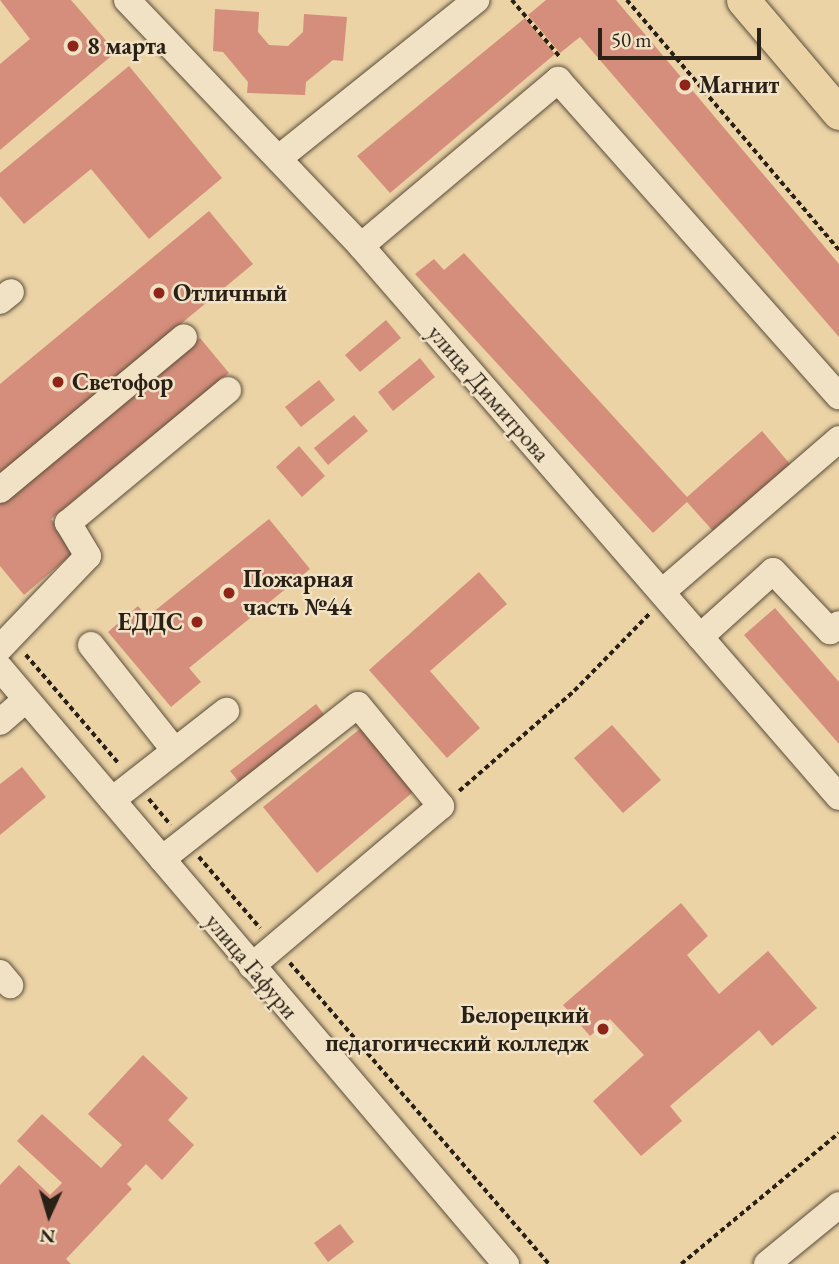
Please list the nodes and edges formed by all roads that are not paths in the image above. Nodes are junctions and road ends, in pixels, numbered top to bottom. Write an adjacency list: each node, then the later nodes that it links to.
1 (127, 0): 5 (street, улица Димитрова)
2 (476, 0): 5 (street)
3 (743, 0): 4 (main road)
4 (839, 113)
5 (279, 158): 6 (street, улица Димитрова)
6 (361, 246): 9 (street); 12 (street, улица Димитрова)
7 (184, 337): 11 (street)
8 (228, 390): 16 (street)
9 (839, 396)
10 (839, 439): 12 (street)
11 (0, 490)
12 (662, 592): 14 (street, улица Димитрова)
13 (839, 624): 14 (street)
14 (700, 637): 22 (street, улица Димитрова)
15 (91, 645): 21 (street)
16 (0, 648)
17 (0, 668): 18 (street, улица Гафури)
18 (24, 701): 20 (street); 23 (street, улица Гафури)
19 (226, 711): 21 (street)
20 (0, 722)
21 (175, 751): 23 (street)
22 (839, 797)
23 (112, 800): 24 (street, улица Гафури)
24 (162, 859): 25 (street, улица Гафури); 25 (street)
25 (252, 967): 27 (street, улица Гафури)
26 (839, 1205): 28 (street)
27 (506, 1264)
28 (767, 1264)

